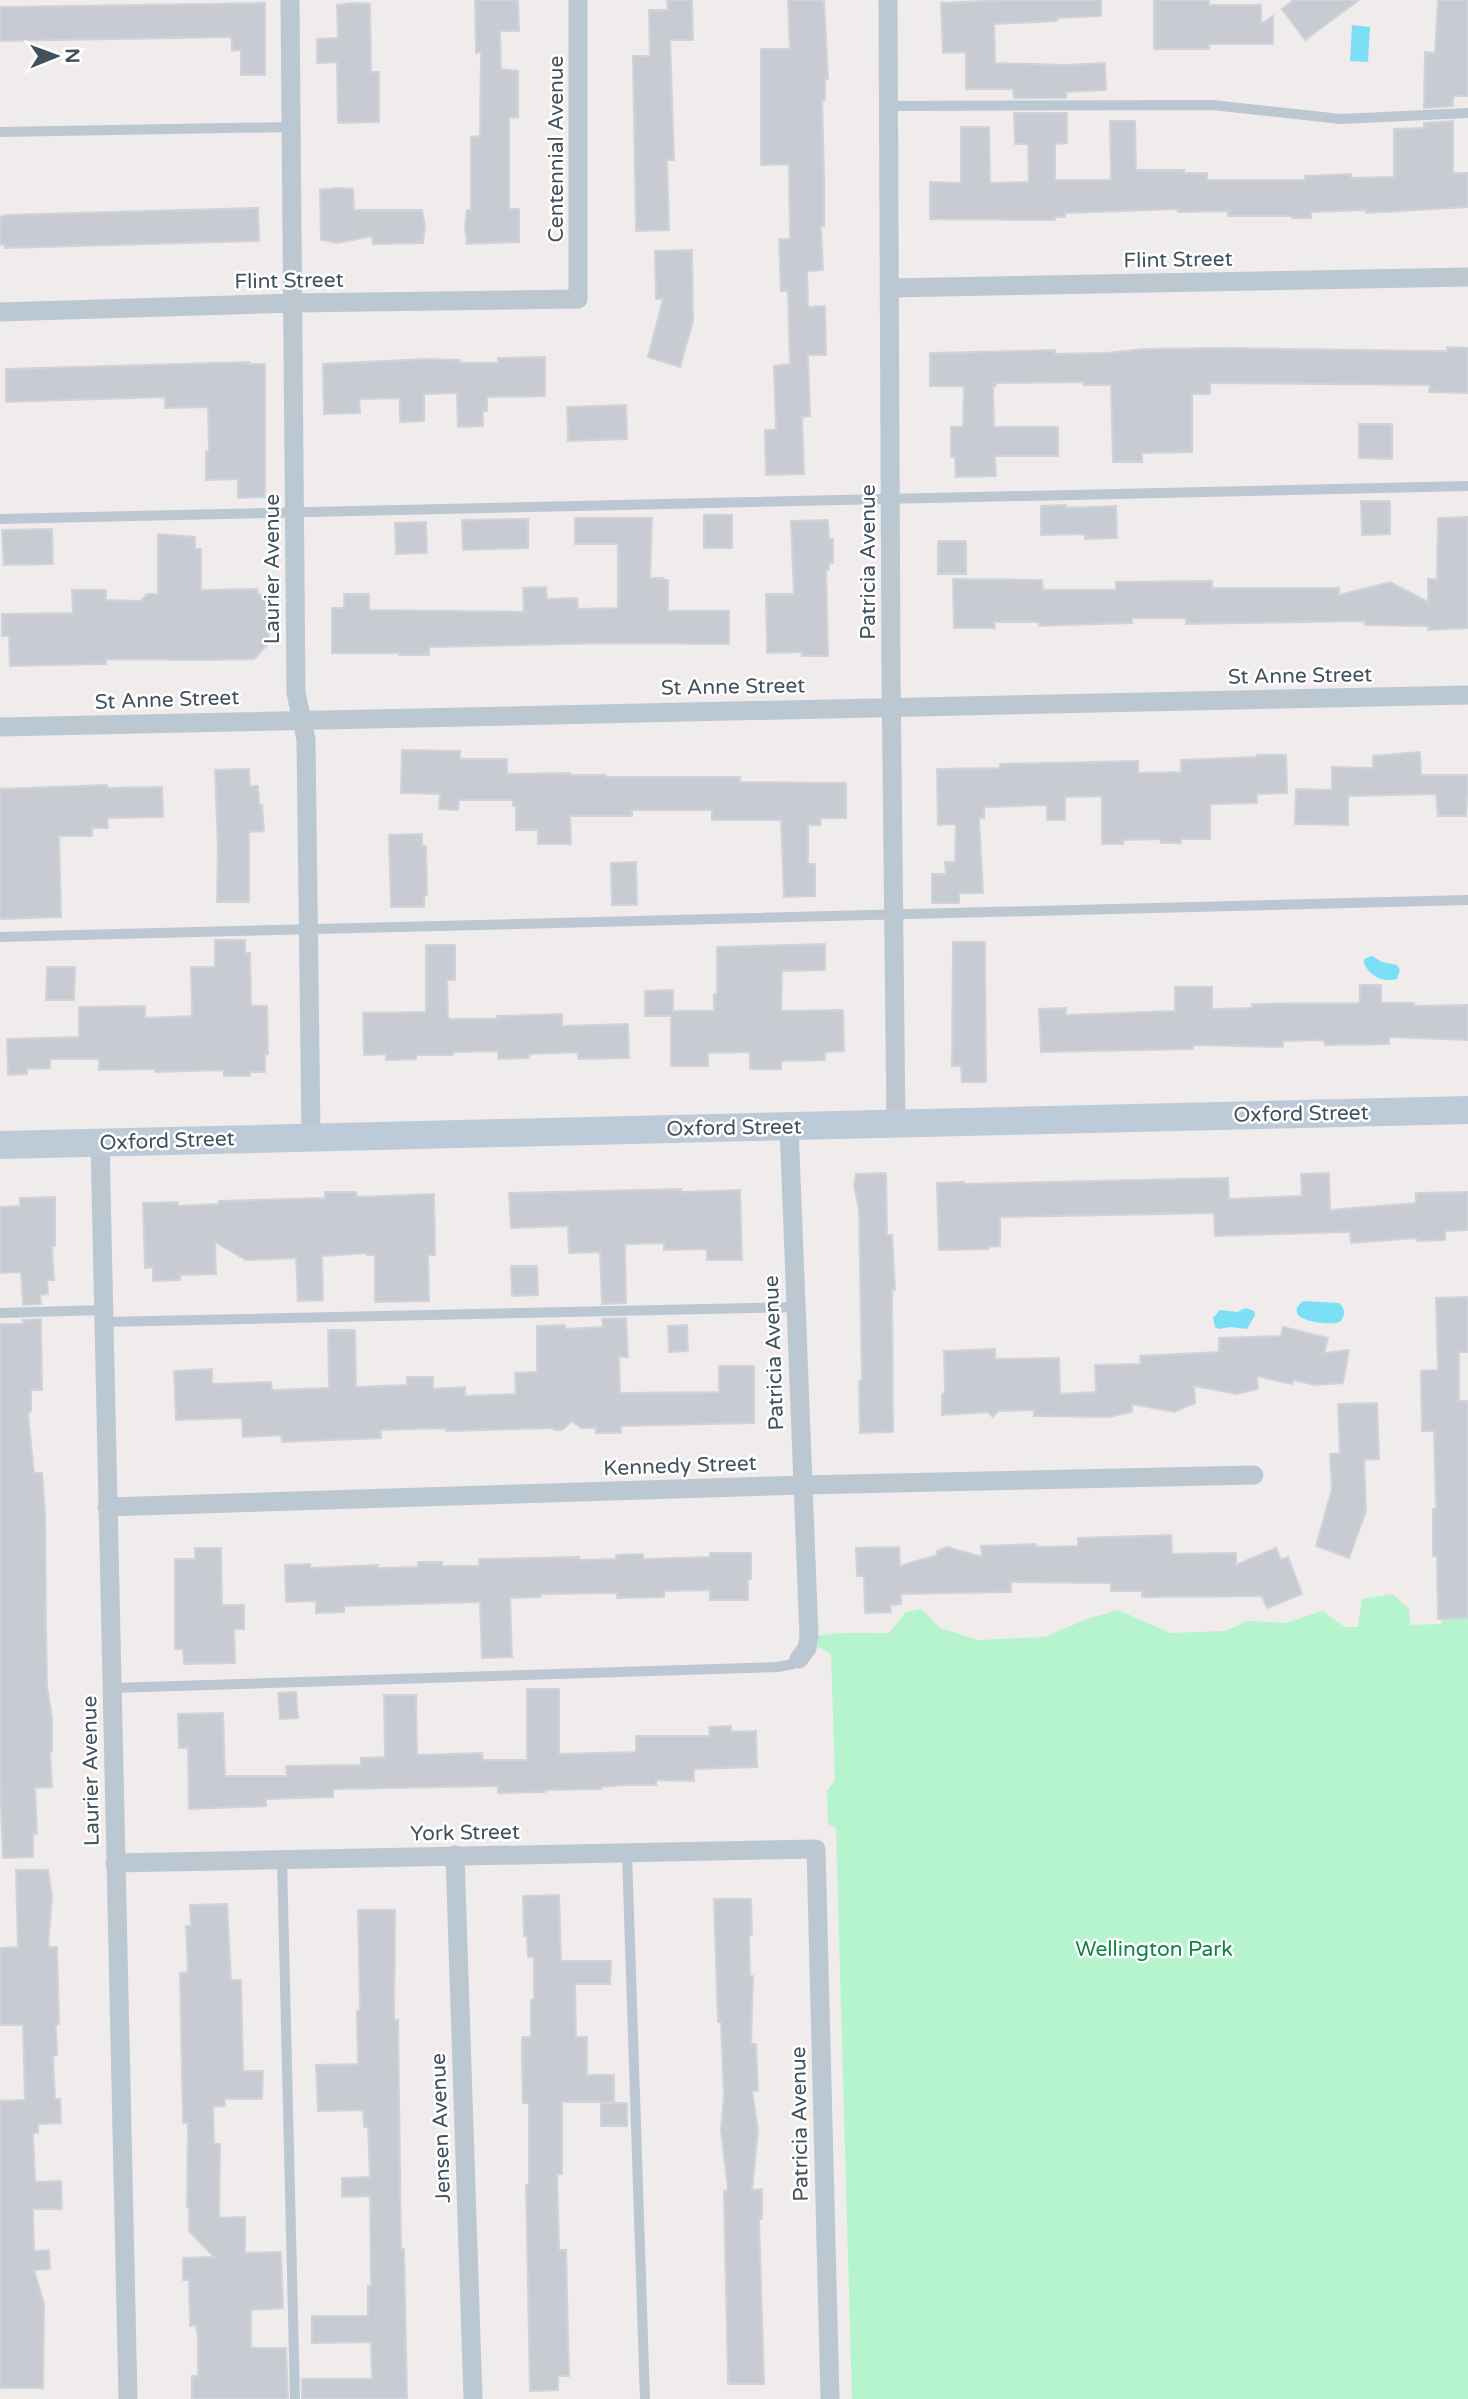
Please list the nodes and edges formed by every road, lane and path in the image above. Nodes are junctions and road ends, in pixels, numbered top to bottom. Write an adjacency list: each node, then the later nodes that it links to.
1 (290, 0): 6 (street, Laurier Avenue)
2 (578, 0): 10 (street, Centennial Avenue)
3 (888, 0): 4 (street, Patricia Avenue)
4 (888, 106): 5 (lane); 9 (street, Patricia Avenue)
5 (1468, 113)
6 (292, 127): 7 (lane); 11 (street, Laurier Avenue)
7 (0, 132)
8 (1468, 276): 9 (street, Flint Street)
9 (889, 288): 14 (street, Patricia Avenue)
10 (578, 299): 11 (street, Flint Street)
11 (293, 303): 12 (street, Flint Street); 15 (street, Laurier Avenue)
12 (0, 312)
13 (1468, 486): 14 (lane)
14 (891, 498): 15 (lane); 18 (street, Patricia Avenue)
15 (295, 512): 16 (lane); 19 (street, Laurier Avenue)
16 (0, 519)
17 (1468, 695): 18 (street, St Anne Street)
18 (891, 706): 19 (street, St Anne Street); 22 (street, Patricia Avenue)
19 (302, 719): 20 (street, St Anne Street); 23 (street, Laurier Avenue)
20 (0, 727)
21 (1468, 901): 22 (lane)
22 (892, 913): 23 (lane); 26 (street, Patricia Avenue)
23 (309, 930): 24 (lane); 28 (street, Laurier Avenue)
24 (0, 937)
25 (1468, 1110): 26 (main road, Oxford Street)
26 (896, 1125): 27 (main road, Oxford Street)
27 (789, 1126): 28 (main road, Oxford Street); 31 (street, Patricia Avenue)
28 (311, 1136): 29 (main road, Oxford Street)
29 (100, 1143): 30 (main road, Oxford Street); 33 (street, Laurier Avenue)
30 (0, 1145)
31 (794, 1307): 33 (lane); 35 (street, Patricia Avenue)
32 (0, 1312): 33 (lane)
33 (103, 1316): 36 (street, Laurier Avenue)
34 (1254, 1475): 35 (street, Kennedy Street)
35 (803, 1485): 36 (street, Kennedy Street); 37 (street, Patricia Avenue)
36 (107, 1507): 38 (street, Laurier Avenue)
37 (799, 1659): 38 (lane)
38 (112, 1688): 43 (street, Laurier Avenue)
39 (816, 1849): 40 (street, York Street); 48 (street, Patricia Avenue)
40 (627, 1853): 41 (street, York Street); 47 (lane)
41 (455, 1855): 42 (street, York Street); 46 (street, Jensen Avenue)
42 (282, 1860): 43 (street, York Street); 45 (lane)
43 (116, 1863): 44 (street, Laurier Avenue)
44 (128, 2399)
45 (295, 2399)
46 (473, 2399)
47 (645, 2399)
48 (830, 2399)

